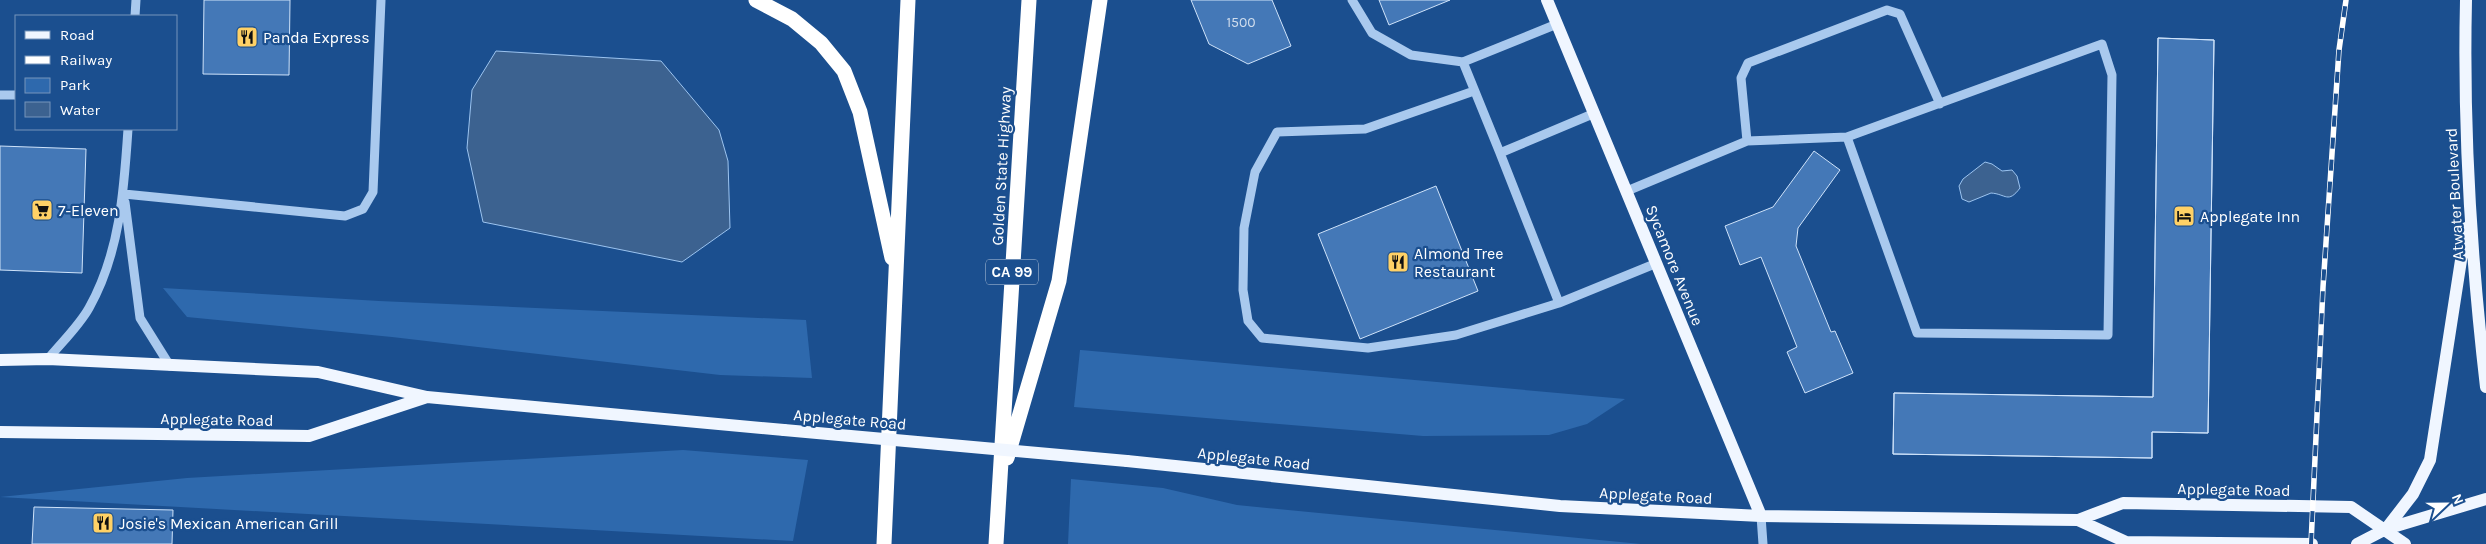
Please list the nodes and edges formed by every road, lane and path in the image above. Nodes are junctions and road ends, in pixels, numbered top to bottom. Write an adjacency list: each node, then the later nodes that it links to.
1 (136, 0): 10 (street)
2 (381, 0): 23 (street)
3 (756, 0): 26 (highway)
4 (908, 0): 26 (highway)
5 (1029, 0): 34 (highway, Golden State Highway / CA 99)
6 (1100, 0): 34 (highway)
7 (1352, 0): 12 (street)
8 (1547, 0): 11 (main road, Sycamore Avenue)
9 (2466, 0): 24 (main road, Atwater Boulevard)
10 (135, 15)
11 (1557, 24): 12 (street); 17 (main road, Sycamore Avenue)
12 (1463, 62): 13 (street)
13 (1474, 90): 21 (street); 27 (street)
14 (0, 95): 15 (street)
15 (15, 95)
16 (1940, 104): 19 (street); 19 (street); 20 (street)
17 (1595, 113): 21 (street); 22 (main road, Sycamore Avenue)
18 (128, 130): 23 (street)
19 (1846, 137): 20 (street)
20 (1747, 141): 22 (street)
21 (1500, 153): 27 (street)
22 (1627, 191): 25 (main road, Sycamore Avenue)
23 (124, 194): 28 (street); 30 (street)
24 (2470, 204): 31 (main road, Atwater Boulevard); 38 (main road)
25 (1656, 263): 27 (street); 36 (main road, Sycamore Avenue)
26 (897, 279): 39 (highway)
27 (1559, 303)
28 (48, 359): 29 (main road, Applegate Road); 30 (main road, Applegate Road)
29 (0, 360)
30 (170, 366): 32 (main road, Applegate Road)
31 (2486, 387)
32 (427, 397): 33 (main road, Applegate Road); 36 (main road, Applegate Road, bridge)
33 (0, 432)
34 (999, 484): 40 (highway, Golden State Highway / CA 99)
35 (2486, 499): 38 (main road)
36 (1761, 516): 37 (main road, Applegate Road); 41 (street, Sycamore Avenue)
37 (2078, 520): 38 (main road, Applegate Road); 42 (main road, Applegate Road)
38 (2386, 530): 43 (main road); 44 (main road, Applegate Road)
39 (884, 544)
40 (996, 544)
41 (1763, 544)
42 (2312, 544)
43 (2357, 544)
44 (2405, 544)

